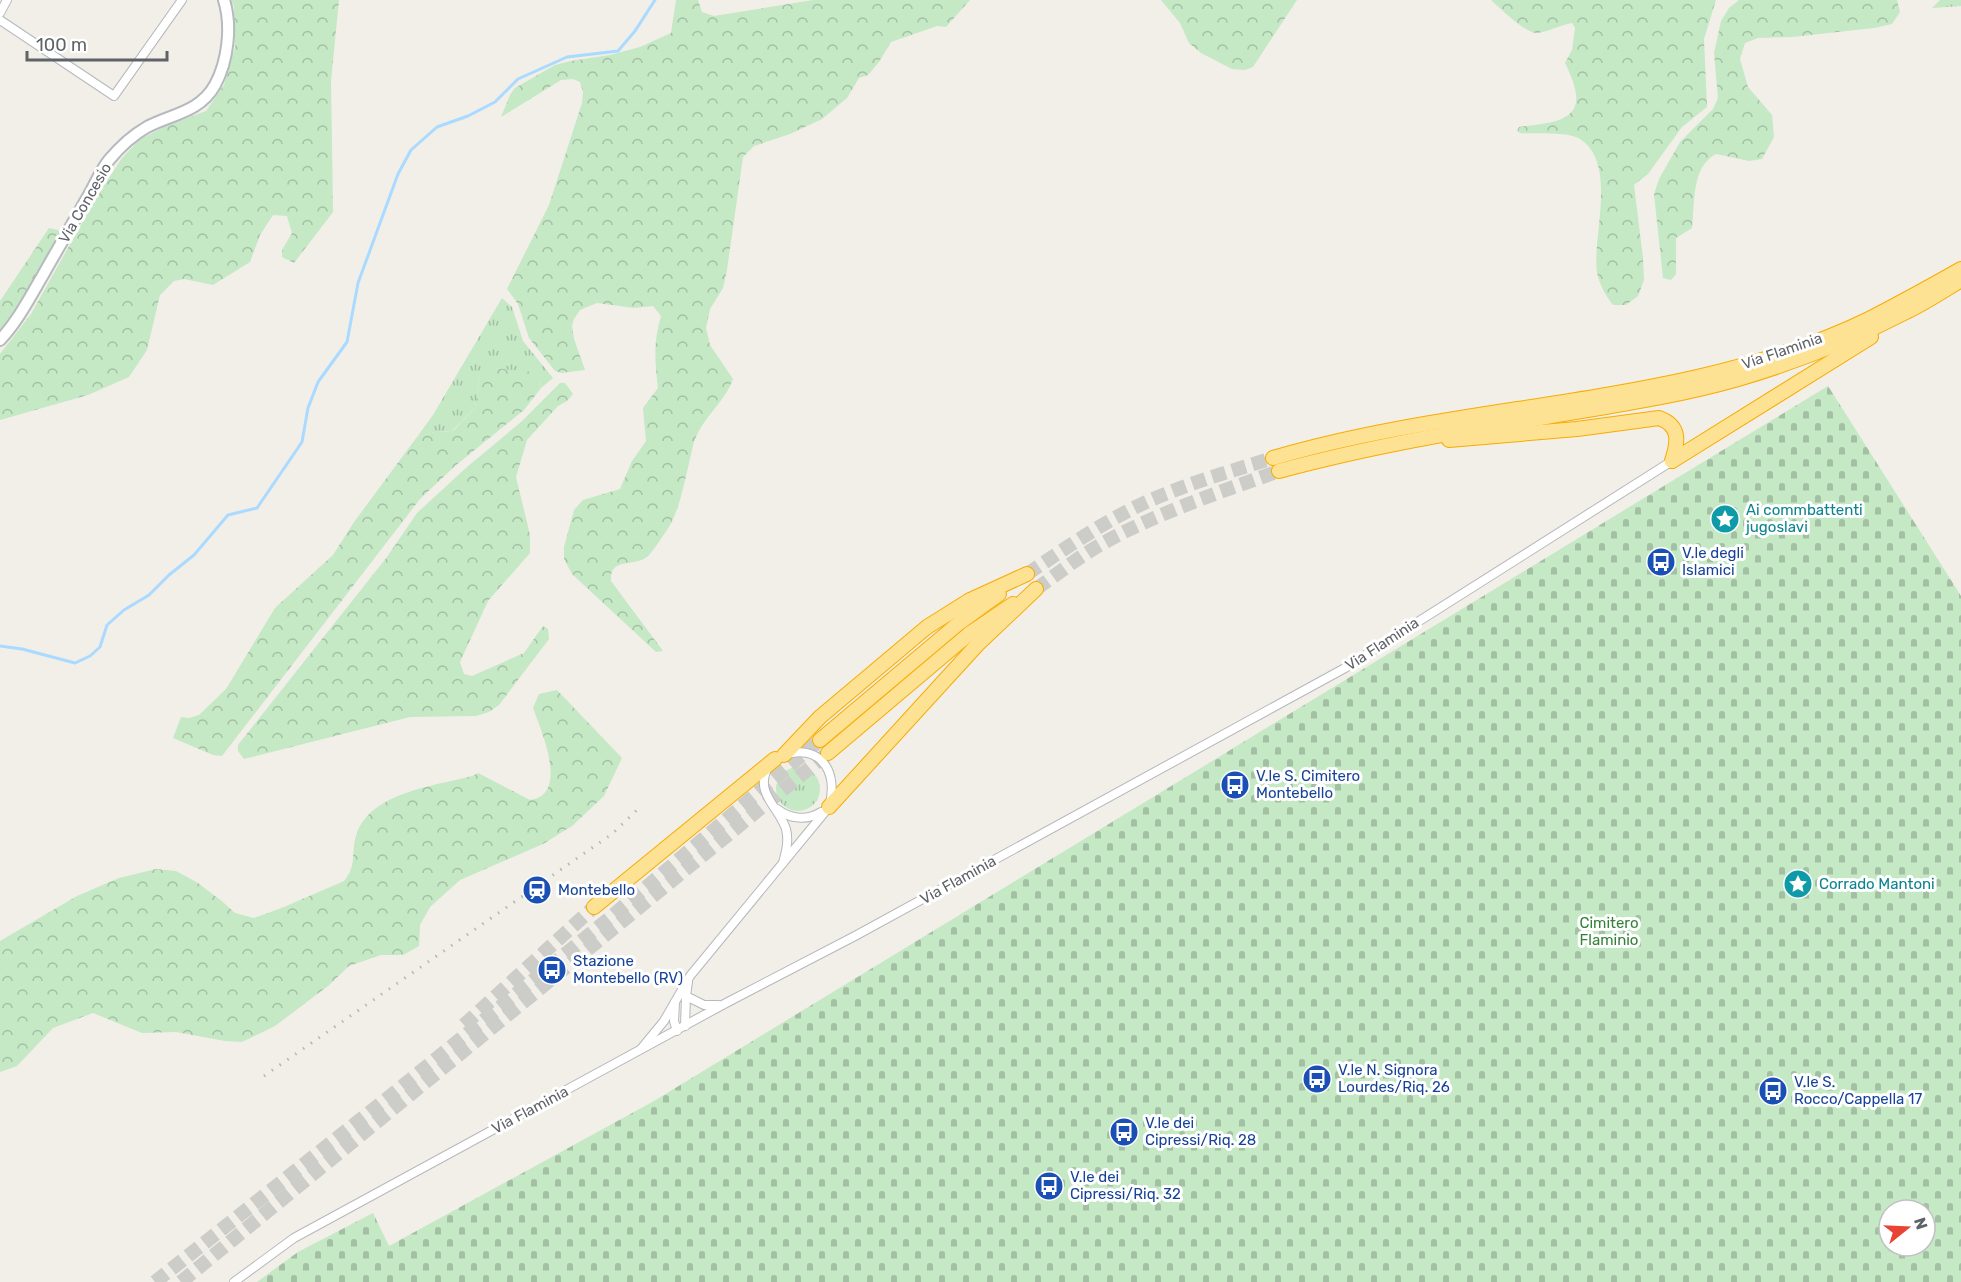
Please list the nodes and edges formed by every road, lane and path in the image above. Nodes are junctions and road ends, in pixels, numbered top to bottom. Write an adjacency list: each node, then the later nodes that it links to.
1 (7, 0): 4 (street)
2 (182, 0): 5 (street)
3 (224, 0): 9 (street, Via Concesio)
4 (0, 13)
5 (0, 20)
6 (1961, 269): 11 (highway, Via Flaminia)
7 (1961, 280): 8 (highway, Via Flaminia)
8 (1907, 312): 10 (highway, Via Flaminia); 12 (highway)
9 (0, 340)
10 (1423, 437): 12 (highway); 13 (highway, Via Flaminia)
11 (1274, 458)
12 (1672, 461): 24 (street, Via Flaminia)
13 (1279, 471)
14 (820, 740): 16 (highway)
15 (828, 753): 18 (highway)
16 (779, 757): 17 (street); 18 (street); 20 (highway)
17 (773, 807): 18 (street); 19 (street)
18 (829, 807): 19 (street)
19 (783, 863): 21 (street)
20 (594, 907)
21 (690, 976): 22 (street); 23 (street)
22 (686, 996): 24 (street); 25 (street)
23 (675, 1001): 26 (street); 27 (street)
24 (728, 1002): 25 (street, Via Flaminia)
25 (685, 1026): 26 (street, Via Flaminia)
26 (677, 1031): 27 (street, Via Flaminia)
27 (640, 1051): 28 (street, Via Flaminia)
28 (234, 1282)

